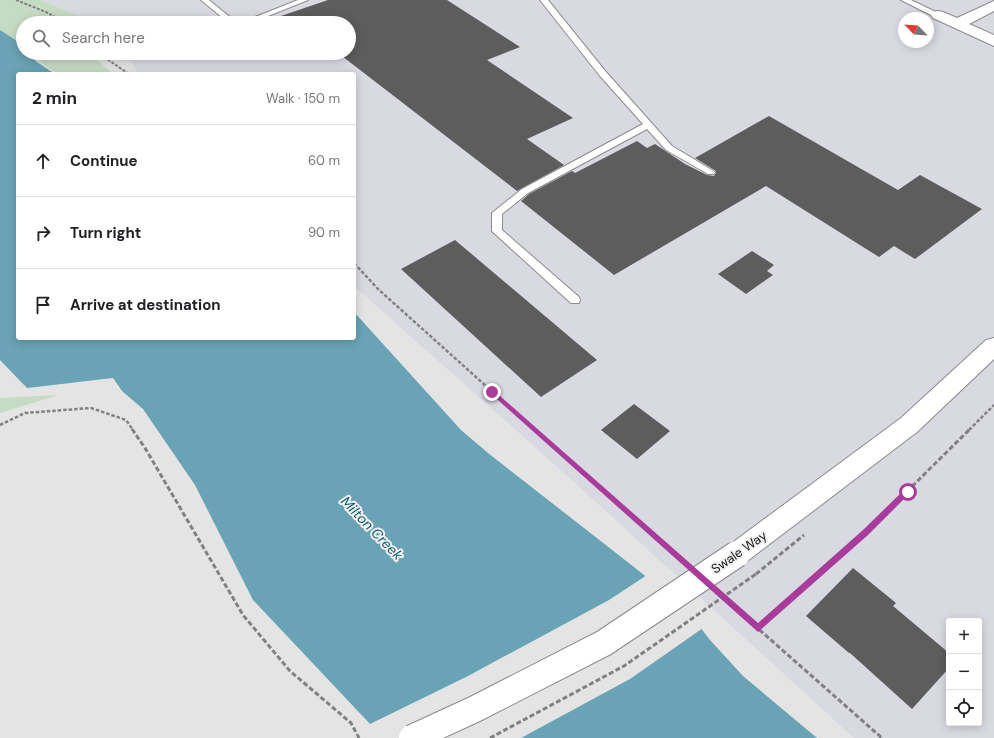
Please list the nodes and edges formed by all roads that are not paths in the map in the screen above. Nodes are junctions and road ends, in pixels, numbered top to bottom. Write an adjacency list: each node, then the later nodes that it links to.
1 (205, 0): 7 (lane)
2 (304, 0): 8 (lane)
3 (544, 0): 11 (lane)
4 (905, 0): 6 (lane)
5 (994, 5): 9 (main road)
6 (938, 15): 9 (main road)
7 (224, 16)
8 (262, 16)
9 (958, 24): 10 (main road)
10 (994, 41)
11 (648, 125): 12 (lane); 13 (lane)
12 (711, 172)
13 (575, 300)
14 (994, 346): 15 (main road, Swale Way, bridge)
15 (412, 738)

